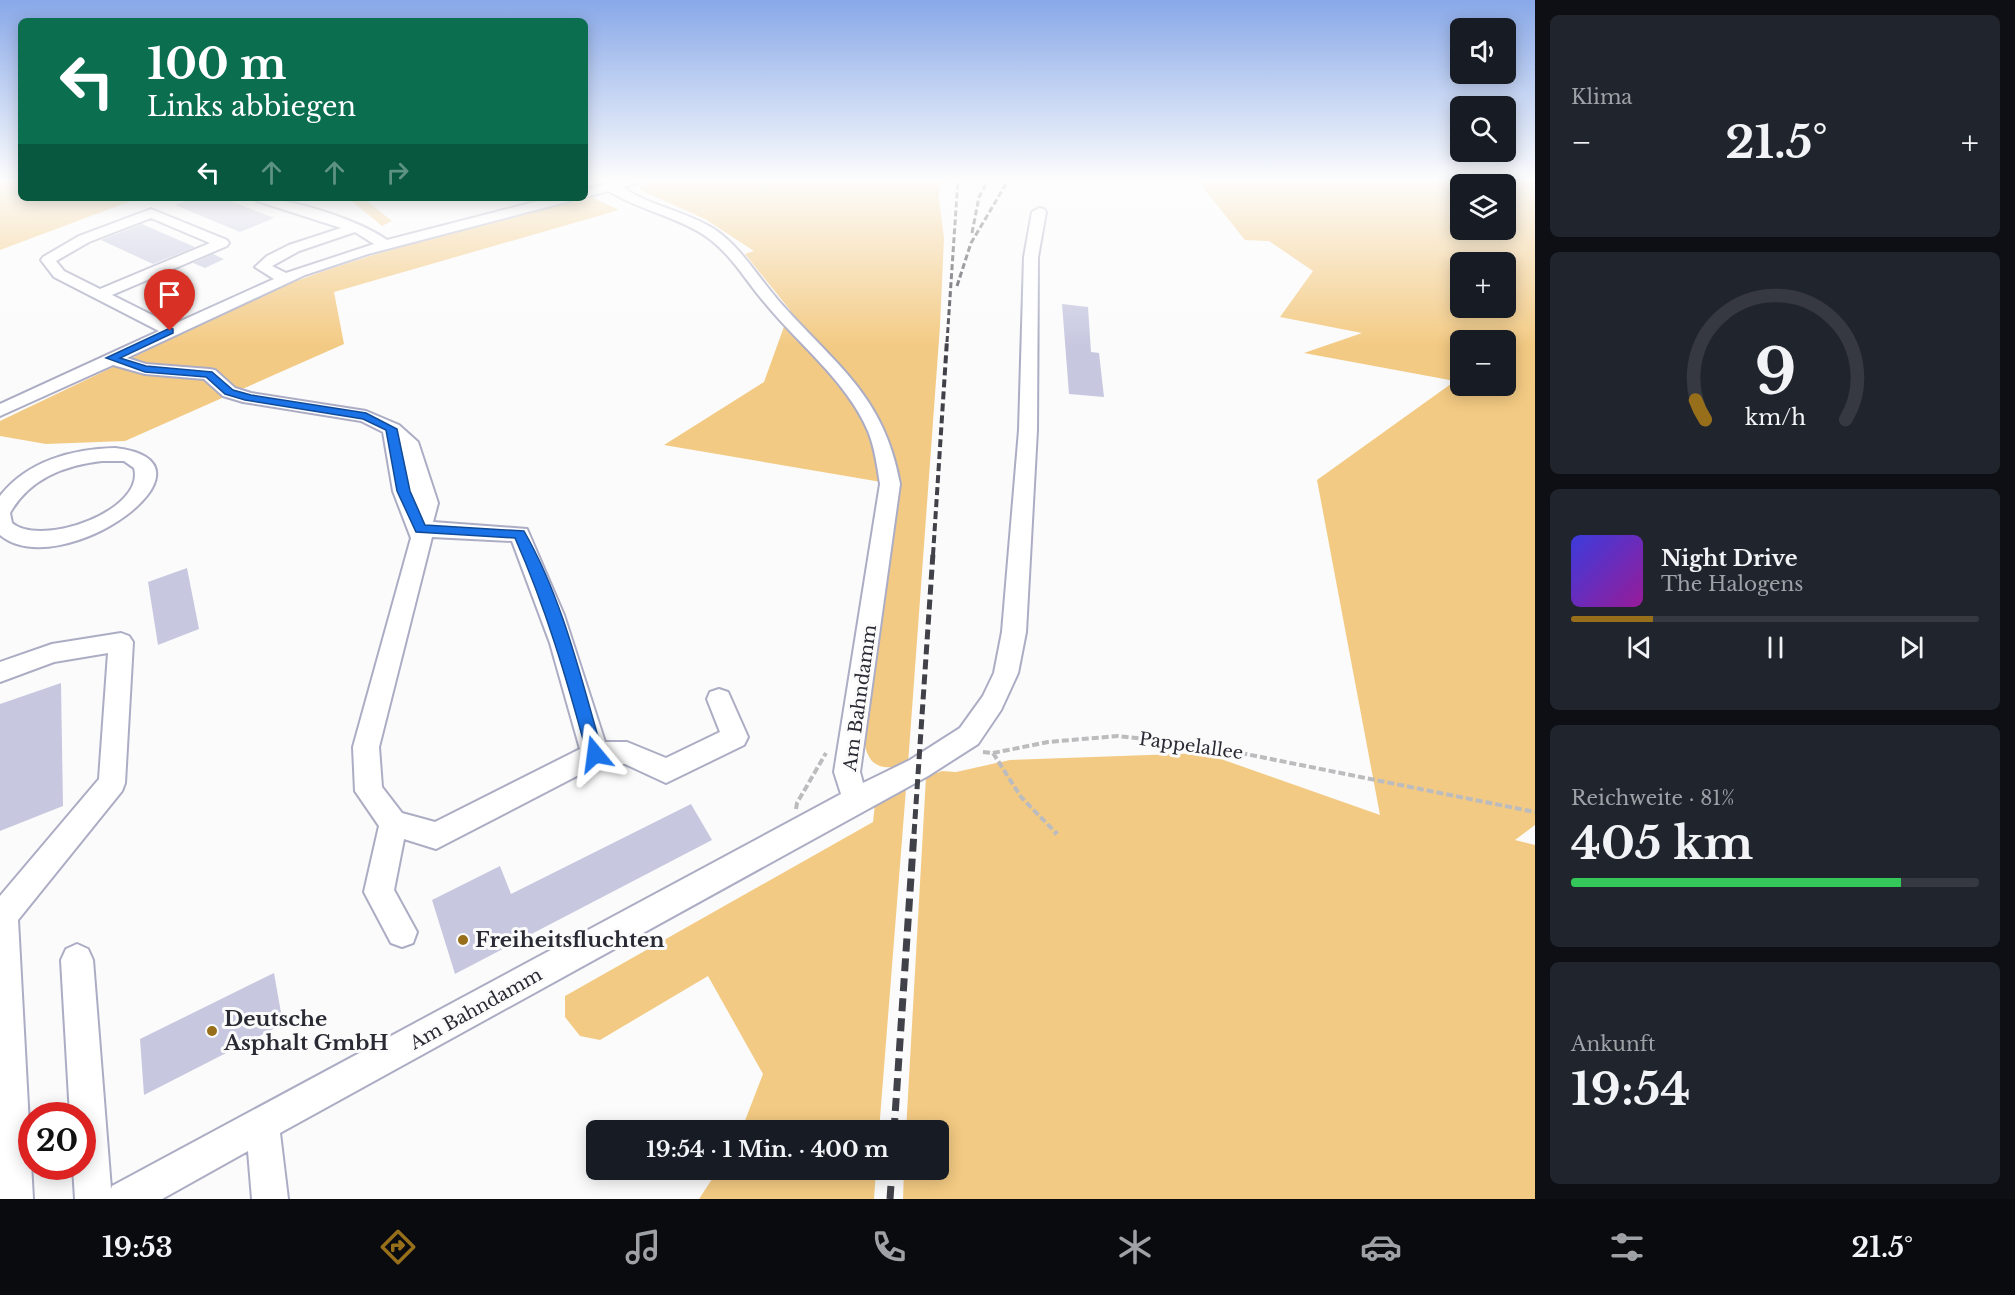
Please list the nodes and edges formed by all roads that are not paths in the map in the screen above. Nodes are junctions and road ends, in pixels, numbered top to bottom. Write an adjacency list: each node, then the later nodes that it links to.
1 (94, 235): 10 (street)
2 (203, 235): 10 (street)
3 (334, 235): 9 (street)
4 (370, 235): 8 (street)
5 (423, 235): 8 (street)
6 (710, 235): 19 (street, Am Bahndamm)
7 (1035, 235): 19 (street)
8 (384, 245): 9 (street)
9 (284, 278): 11 (street)
10 (100, 295): 11 (street)
11 (170, 331): 12 (street)
12 (111, 358): 13 (street); 15 (street)
13 (0, 411)
14 (0, 514): 14 (street)
15 (421, 529): 18 (street); 20 (street)
16 (0, 672): 21 (street)
17 (719, 699): 18 (street)
18 (595, 754): 20 (street)
19 (858, 800): 24 (street, Am Bahndamm)
20 (393, 823): 22 (street)
21 (1, 918): 25 (street)
22 (402, 932)
23 (77, 960): 26 (street)
24 (261, 1126): 27 (street, Am Bahndamm); 28 (street)
25 (15, 1199)
26 (93, 1199)
27 (125, 1199)
28 (270, 1199)

